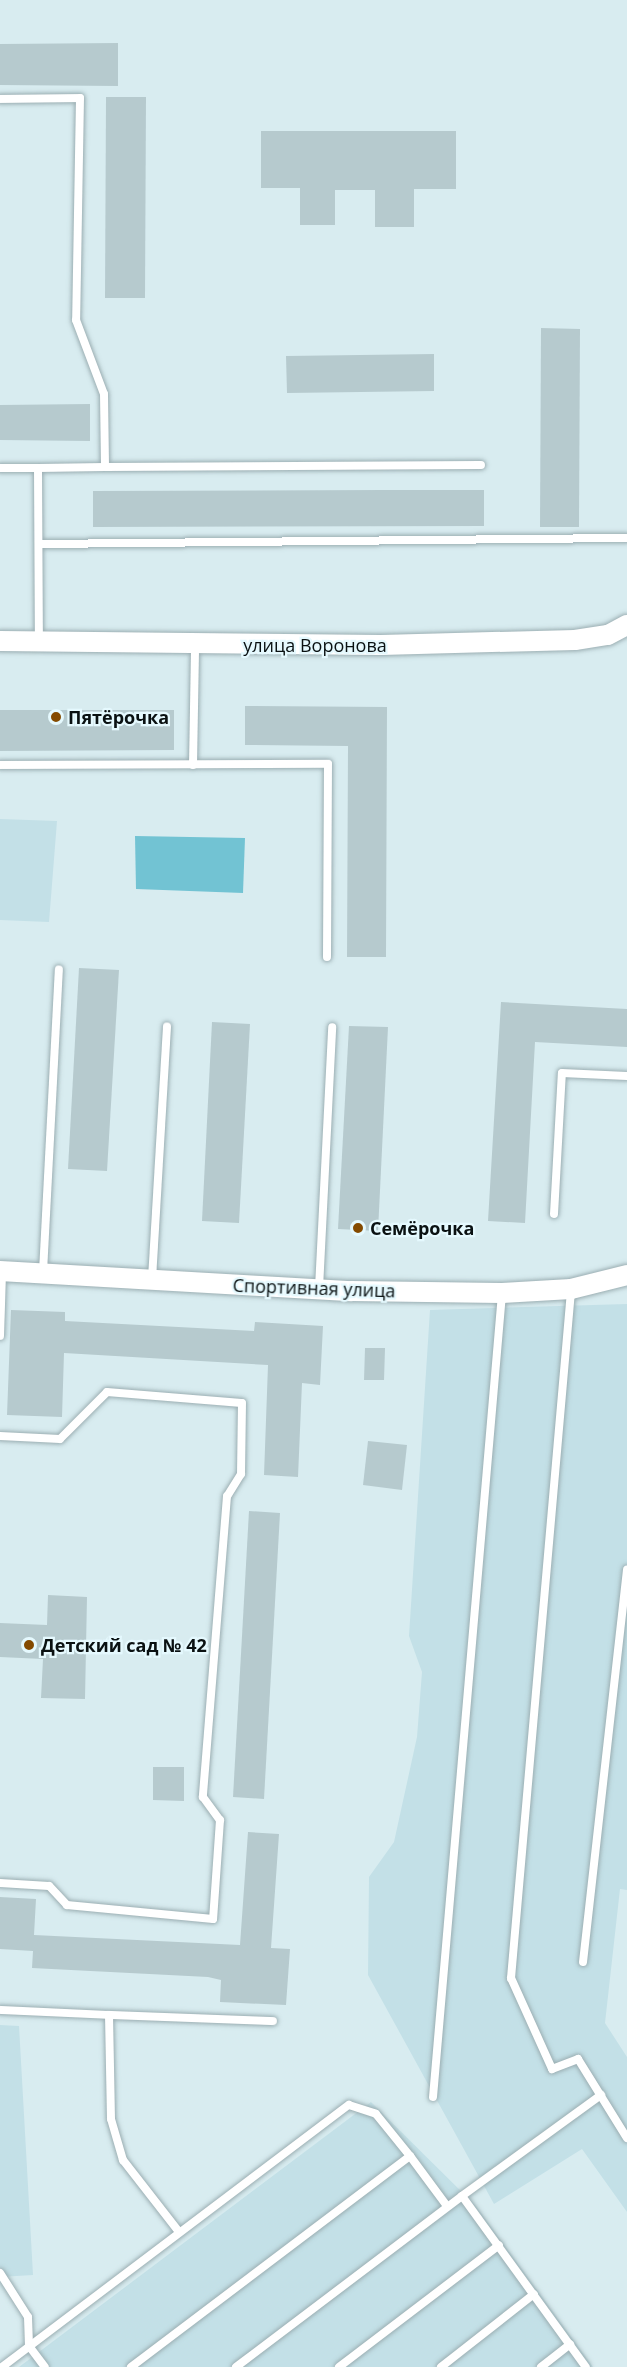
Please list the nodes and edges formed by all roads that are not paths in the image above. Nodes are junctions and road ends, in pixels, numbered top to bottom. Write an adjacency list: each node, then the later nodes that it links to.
1 (0, 99): 3 (lane)
2 (481, 465): 3 (lane)
3 (105, 467): 5 (lane)
4 (0, 468): 5 (lane)
5 (38, 468): 7 (lane)
6 (627, 538): 7 (lane)
7 (40, 544): 10 (lane)
8 (627, 625): 11 (street, улица Воронова)
9 (0, 641): 10 (street, улица Воронова)
10 (39, 643): 11 (street, улица Воронова)
11 (195, 645): 13 (lane)
12 (0, 765): 13 (lane)
13 (193, 765): 14 (lane)
14 (327, 957)
15 (59, 969): 21 (lane)
16 (166, 1026): 23 (lane)
17 (332, 1027): 25 (lane)
18 (627, 1076): 19 (lane)
19 (554, 1214)
20 (1, 1271): 21 (street, Спортивная улица); 27 (lane)
21 (42, 1274): 23 (street, Спортивная улица)
22 (627, 1275): 24 (street, Спортивная улица)
23 (152, 1280): 25 (street, Спортивная улица)
24 (571, 1289): 26 (street, Спортивная улица); 35 (lane)
25 (319, 1290): 26 (street, Спортивная улица)
26 (502, 1293): 36 (lane)
27 (0, 1336)
28 (0, 1436): 30 (lane)
29 (627, 1569): 31 (lane)
30 (0, 1883)
31 (583, 1962)
32 (0, 2010): 33 (lane)
33 (109, 2015): 34 (lane); 41 (lane)
34 (273, 2020)
35 (601, 2095): 37 (lane); 39 (lane)
36 (433, 2097)
37 (627, 2138)
38 (410, 2156): 40 (lane); 41 (lane); 49 (lane)
39 (462, 2196): 40 (lane); 42 (lane)
40 (447, 2206): 50 (lane)
41 (179, 2232): 46 (lane)
42 (499, 2245): 44 (lane); 51 (lane)
43 (0, 2273): 46 (lane)
44 (534, 2294): 45 (lane); 52 (lane)
45 (570, 2344): 53 (lane); 54 (lane)
46 (29, 2346): 47 (lane); 48 (lane)
47 (2, 2367)
48 (45, 2367)
49 (131, 2367)
50 (236, 2367)
51 (339, 2367)
52 (441, 2367)
53 (541, 2367)
54 (586, 2367)

